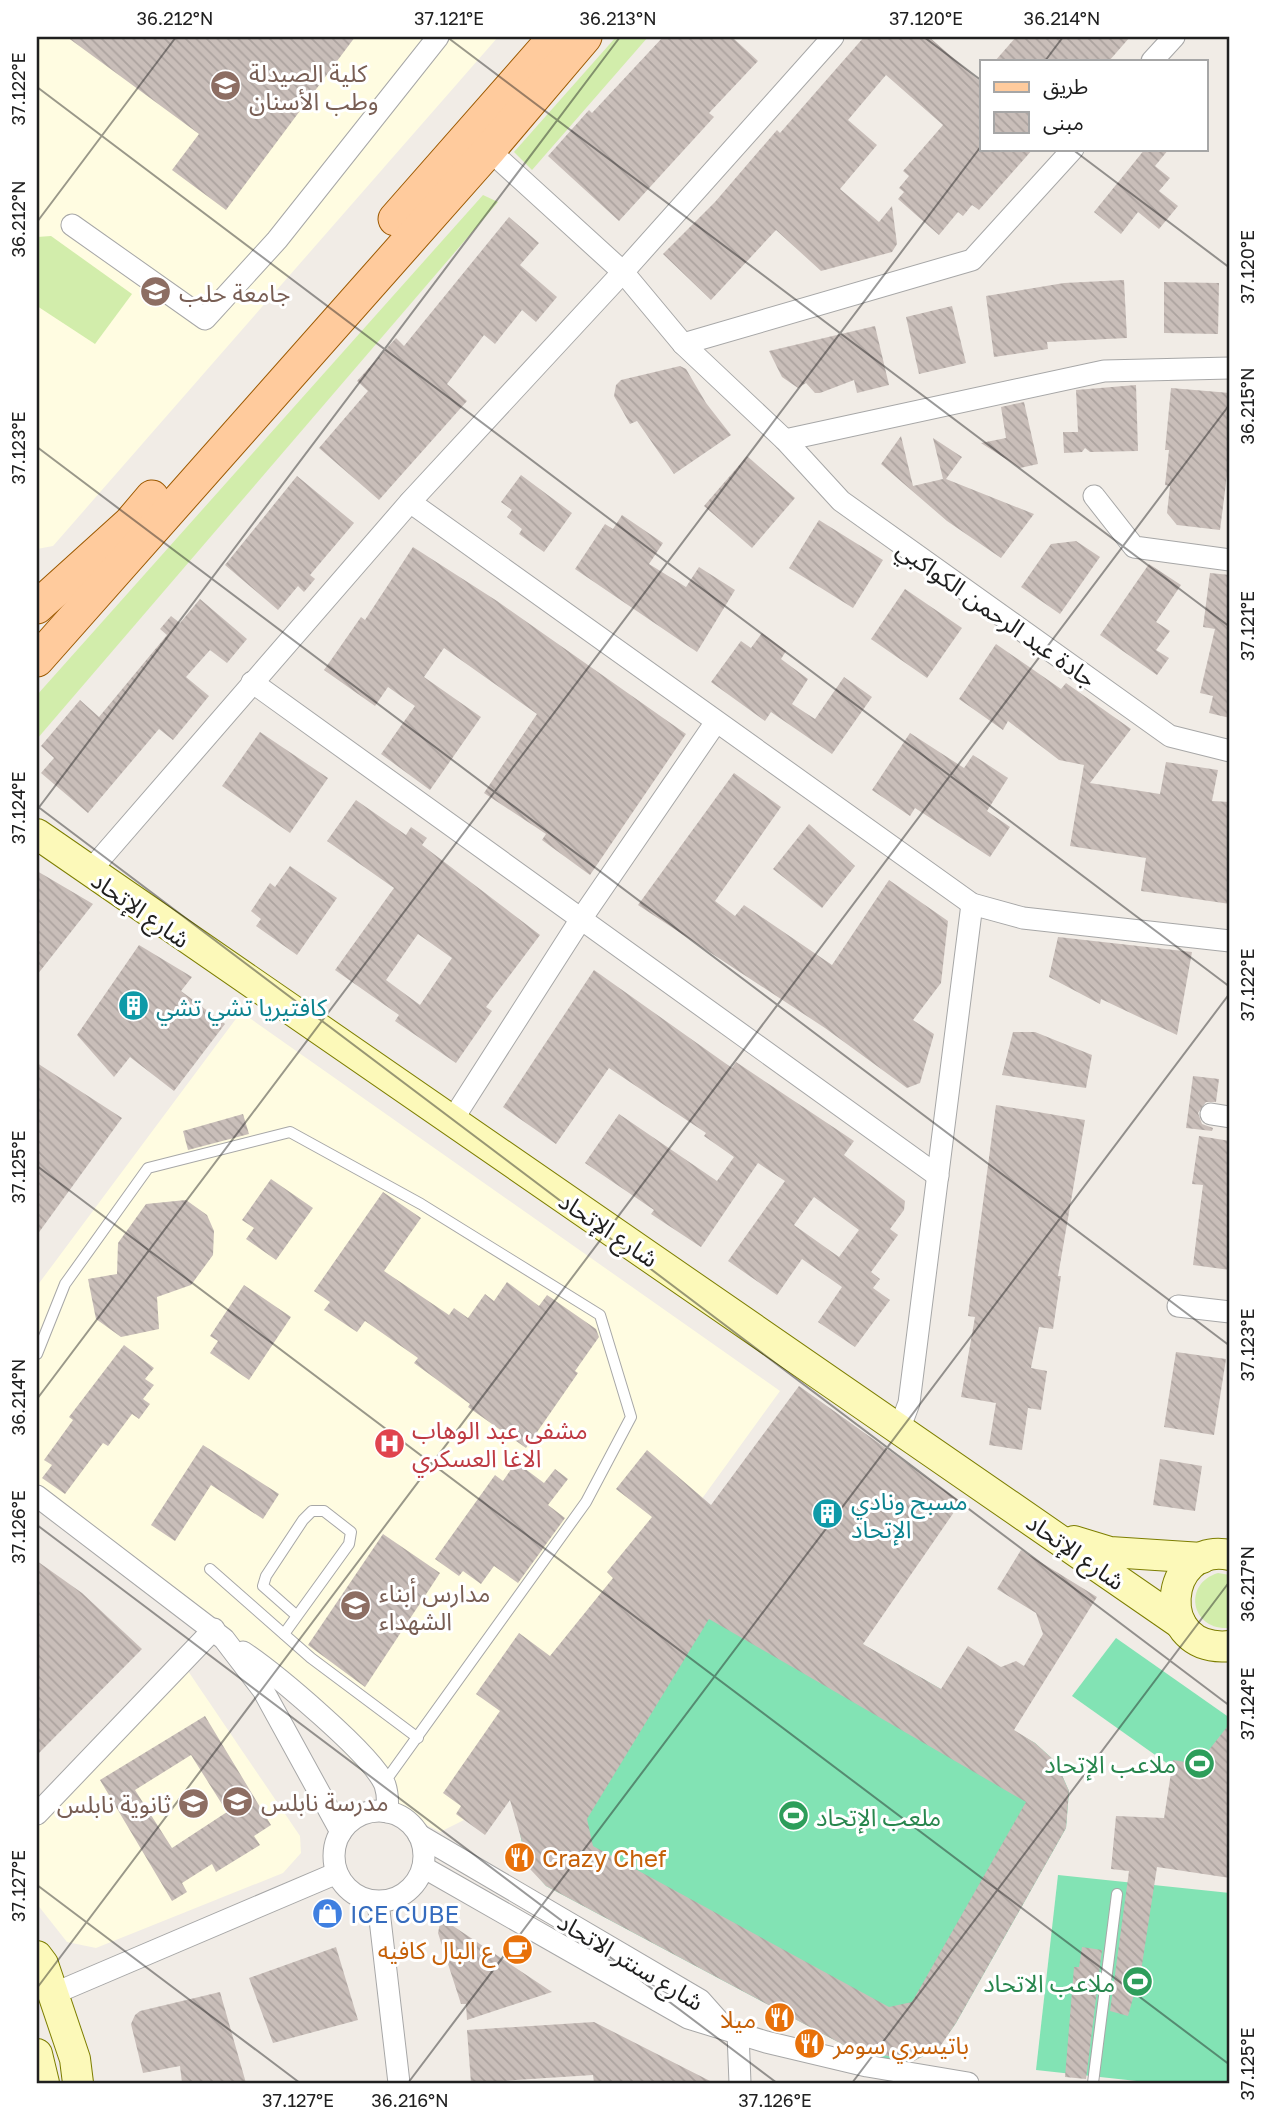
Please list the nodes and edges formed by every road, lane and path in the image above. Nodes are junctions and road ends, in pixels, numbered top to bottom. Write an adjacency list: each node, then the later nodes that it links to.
1 (438, 37): 9 (street)
2 (555, 37): 17 (main road)
3 (584, 37): 7 (main road)
4 (833, 37): 10 (street)
5 (1174, 37): 6 (street)
6 (1153, 60)
7 (489, 150): 10 (street, جادة عبد الرحمن الكواكبي); 18 (main road)
8 (1072, 150): 11 (street)
9 (72, 225)
10 (623, 272): 11 (street, جادة عبد الرحمن الكواكبي); 15 (street)
11 (683, 344): 13 (street, جادة عبد الرحمن الكواكبي)
12 (1230, 368): 13 (street)
13 (786, 440): 21 (street, جادة عبد الرحمن الكواكبي)
14 (1094, 496): 16 (street)
15 (410, 502): 19 (street); 20 (street)
16 (1230, 560)
17 (37, 607)
18 (37, 660)
19 (252, 682): 23 (street); 25 (street)
20 (716, 722): 24 (street); 25 (street)
21 (1230, 751)
22 (40, 837): 23 (street, شارع الإتحاد)
23 (89, 872): 27 (street, شارع الإتحاد)
24 (972, 904): 26 (street); 28 (street)
25 (580, 919): 27 (street); 28 (street)
26 (1230, 941)
27 (454, 1123): 32 (street, شارع الإتحاد)
28 (938, 1176): 32 (street)
29 (1178, 1306): 30 (street)
30 (1230, 1312)
31 (37, 1354): 42 (lane)
32 (900, 1427): 34 (street, شارع الإتحاد)
33 (37, 1496): 39 (street)
34 (1047, 1532): 35 (street); 38 (street, شارع الإتحاد)
35 (1222, 1555): 38 (street)
36 (210, 1569): 40 (lane)
37 (297, 1616): 37 (lane); 40 (lane)
38 (1181, 1624): 41 (street, شارع الإتحاد)
39 (219, 1634): 43 (street); 45 (street); 46 (street)
40 (284, 1634): 42 (lane)
41 (1228, 1648)
42 (418, 1738): 43 (lane)
43 (384, 1783): 44 (street)
44 (387, 1812): 46 (street); 47 (street)
45 (37, 1814)
46 (341, 1832): 49 (street)
47 (419, 1835): 48 (street); 54 (street, شارع سنتر الاتحاد)
48 (423, 1867): 51 (street); 54 (street, شارع سنتر الاتحاد)
49 (337, 1874): 51 (street); 53 (street)
50 (1117, 1894): 61 (lane)
51 (377, 1902): 58 (street)
52 (37, 1956): 53 (street)
53 (53, 1994): 57 (street)
54 (731, 2030): 59 (street); 60 (street)
55 (37, 2054): 56 (street)
56 (44, 2083)
57 (78, 2083)
58 (400, 2083)
59 (740, 2083)
60 (968, 2083)
61 (1093, 2083)

